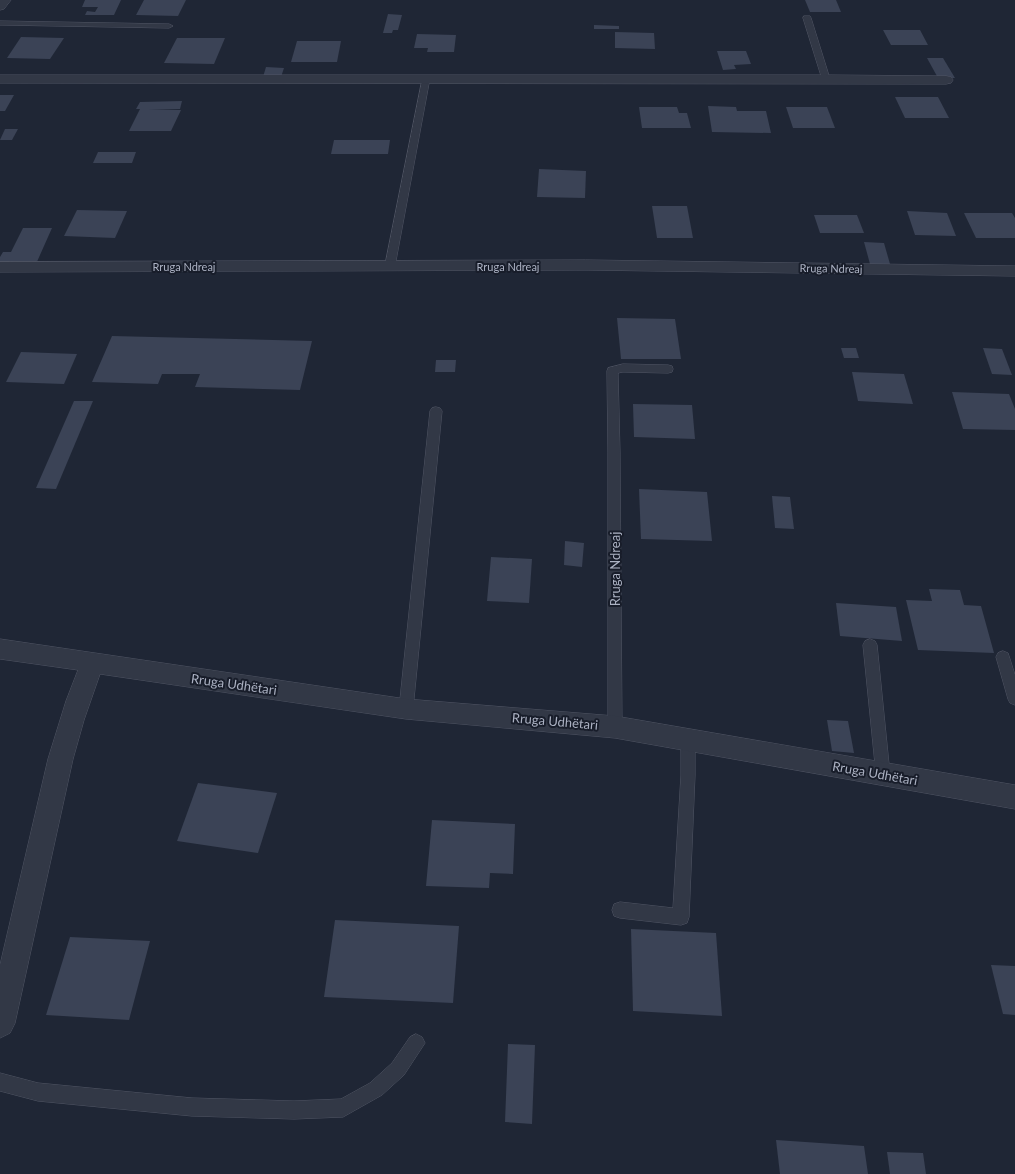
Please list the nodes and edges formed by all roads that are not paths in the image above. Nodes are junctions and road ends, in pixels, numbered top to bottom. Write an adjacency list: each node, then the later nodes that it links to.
1 (5, 0): 2 (street)
2 (0, 6)
3 (808, 18): 8 (lane)
4 (0, 23): 5 (lane)
5 (169, 26)
6 (426, 78): 7 (street); 8 (street); 10 (lane)
7 (0, 79)
8 (826, 79): 9 (street)
9 (946, 80)
10 (390, 266): 11 (street, Rruga Ndreaj); 12 (street, Rruga Ndreaj)
11 (0, 267)
12 (1015, 270)
13 (668, 370): 21 (lane, Rruga Ndreaj)
14 (436, 411): 20 (lane)
15 (870, 646): 23 (lane)
16 (0, 649): 18 (street, Rruga Udhëtari)
17 (1003, 657): 19 (lane)
18 (93, 663): 20 (street, Rruga Udhëtari); 26 (street)
19 (1015, 699)
20 (406, 709): 21 (street, Rruga Udhëtari)
21 (615, 726): 22 (street, Rruga Udhëtari)
22 (688, 739): 23 (street, Rruga Udhëtari); 25 (lane)
23 (883, 774): 24 (street, Rruga Udhëtari)
24 (1015, 797)
25 (620, 910)
26 (0, 1023)
27 (416, 1043): 28 (lane)
28 (0, 1082)

